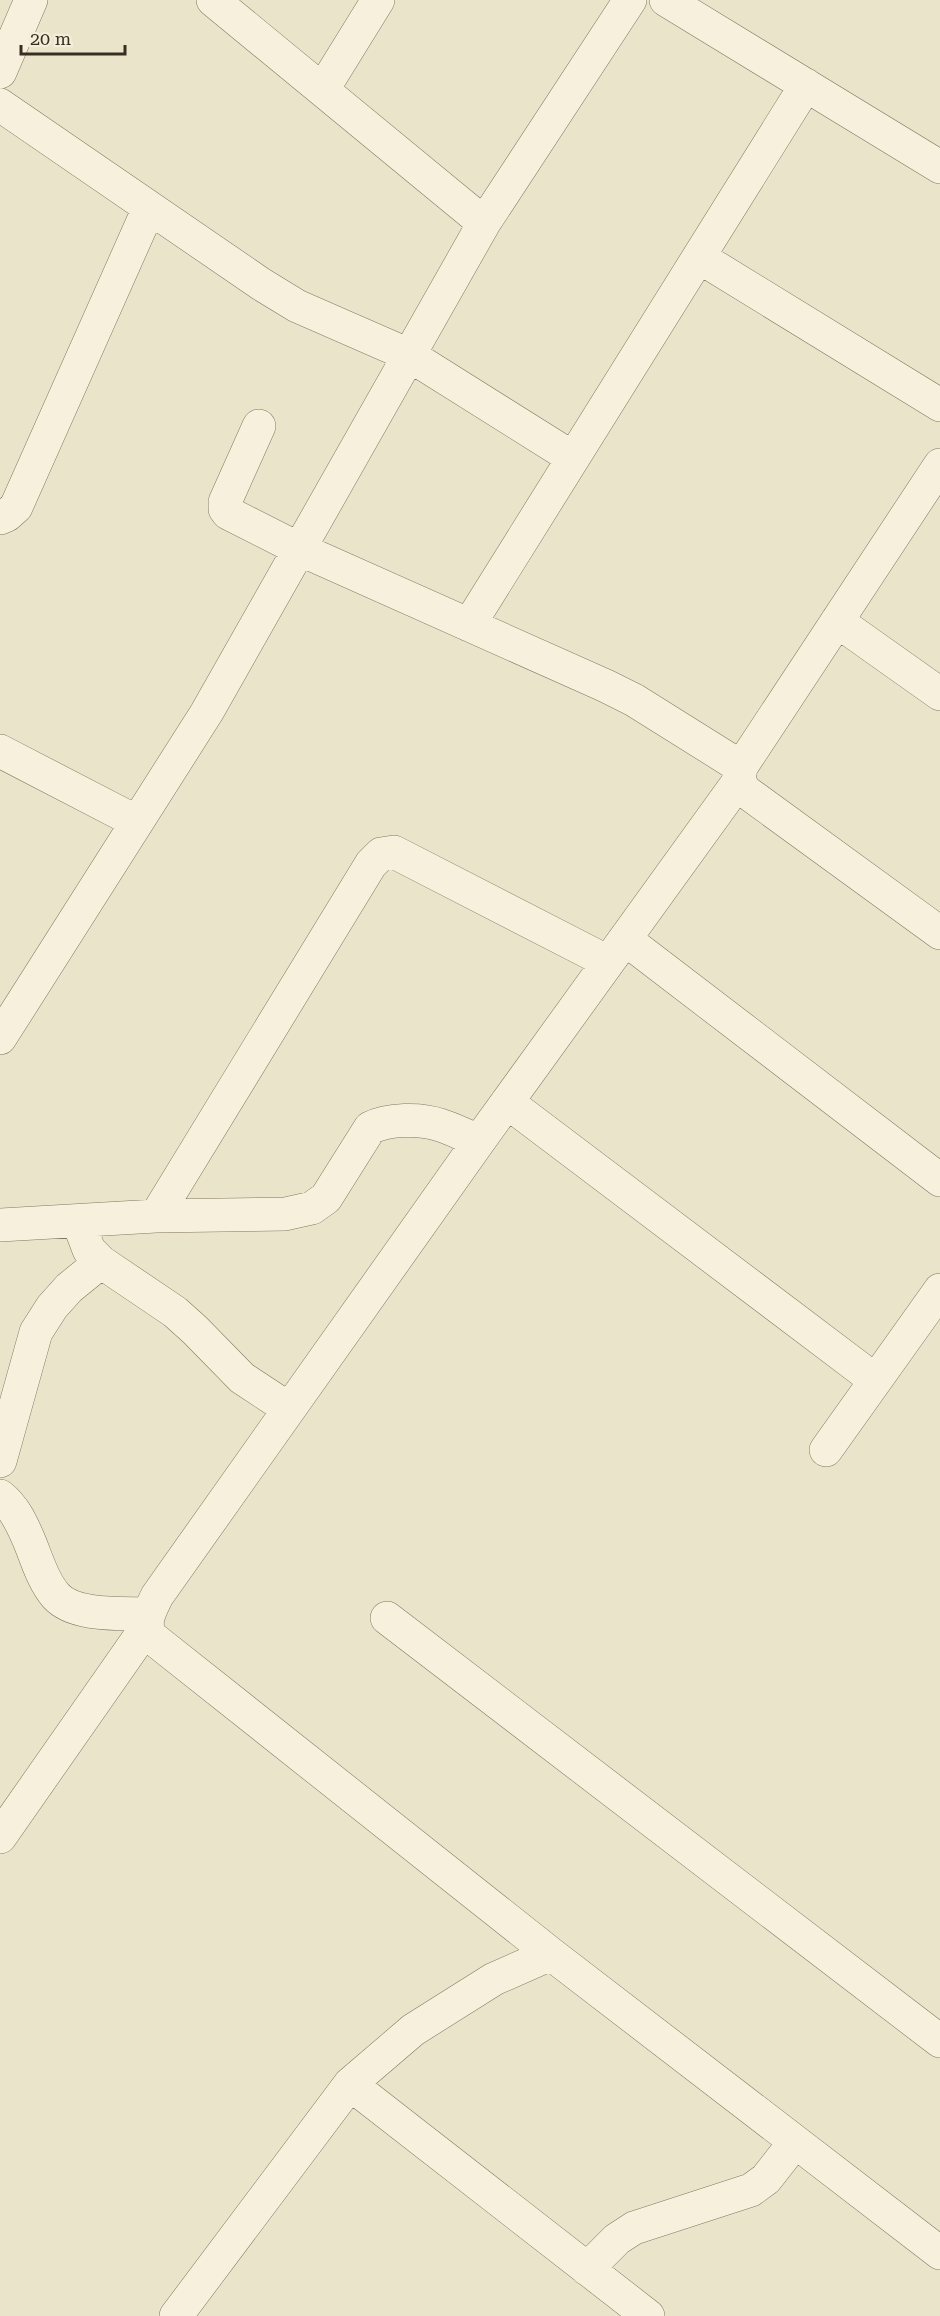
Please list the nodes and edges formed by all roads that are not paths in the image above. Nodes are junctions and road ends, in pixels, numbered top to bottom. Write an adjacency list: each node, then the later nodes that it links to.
1 (31, 0): 6 (street)
2 (213, 0): 8 (street)
3 (378, 0): 8 (street)
4 (630, 0): 12 (street)
5 (666, 0): 7 (street)
6 (0, 72)
7 (806, 85): 10 (street); 13 (street)
8 (323, 89): 12 (street)
9 (0, 105): 11 (street)
10 (940, 167)
11 (149, 208): 14 (street); 19 (street)
12 (484, 223): 14 (street)
13 (699, 258): 15 (street); 17 (street)
14 (409, 355): 17 (street); 20 (street)
15 (940, 405)
16 (259, 426): 20 (street)
17 (573, 458): 22 (street)
18 (940, 465): 21 (street)
19 (0, 518)
20 (299, 549): 22 (street); 26 (street)
21 (837, 621): 23 (street); 25 (street)
22 (470, 625): 25 (street)
23 (940, 694)
24 (0, 750): 26 (street)
25 (740, 774): 27 (street); 28 (street)
26 (137, 822): 29 (street)
27 (940, 933)
28 (617, 950): 30 (street); 32 (street); 33 (street)
29 (0, 1038)
30 (507, 1102): 31 (street); 38 (street)
31 (479, 1141): 33 (street); 39 (street)
32 (940, 1180)
33 (156, 1216): 34 (street)
34 (78, 1221): 35 (street); 36 (street)
35 (0, 1225)
36 (101, 1263): 39 (street); 41 (street)
37 (940, 1290): 38 (street)
38 (875, 1380): 40 (street)
39 (289, 1409): 44 (street)
40 (826, 1450)
41 (0, 1461)
42 (0, 1496): 44 (street)
43 (387, 1618): 47 (street)
44 (147, 1621): 45 (street); 46 (street)
45 (0, 1837)
46 (551, 1954): 48 (street); 49 (street)
47 (940, 2042)
48 (350, 2084): 51 (street); 52 (street)
49 (795, 2142): 50 (street); 51 (street)
50 (940, 2253)
51 (587, 2269): 53 (street)
52 (176, 2316)
53 (648, 2316)

